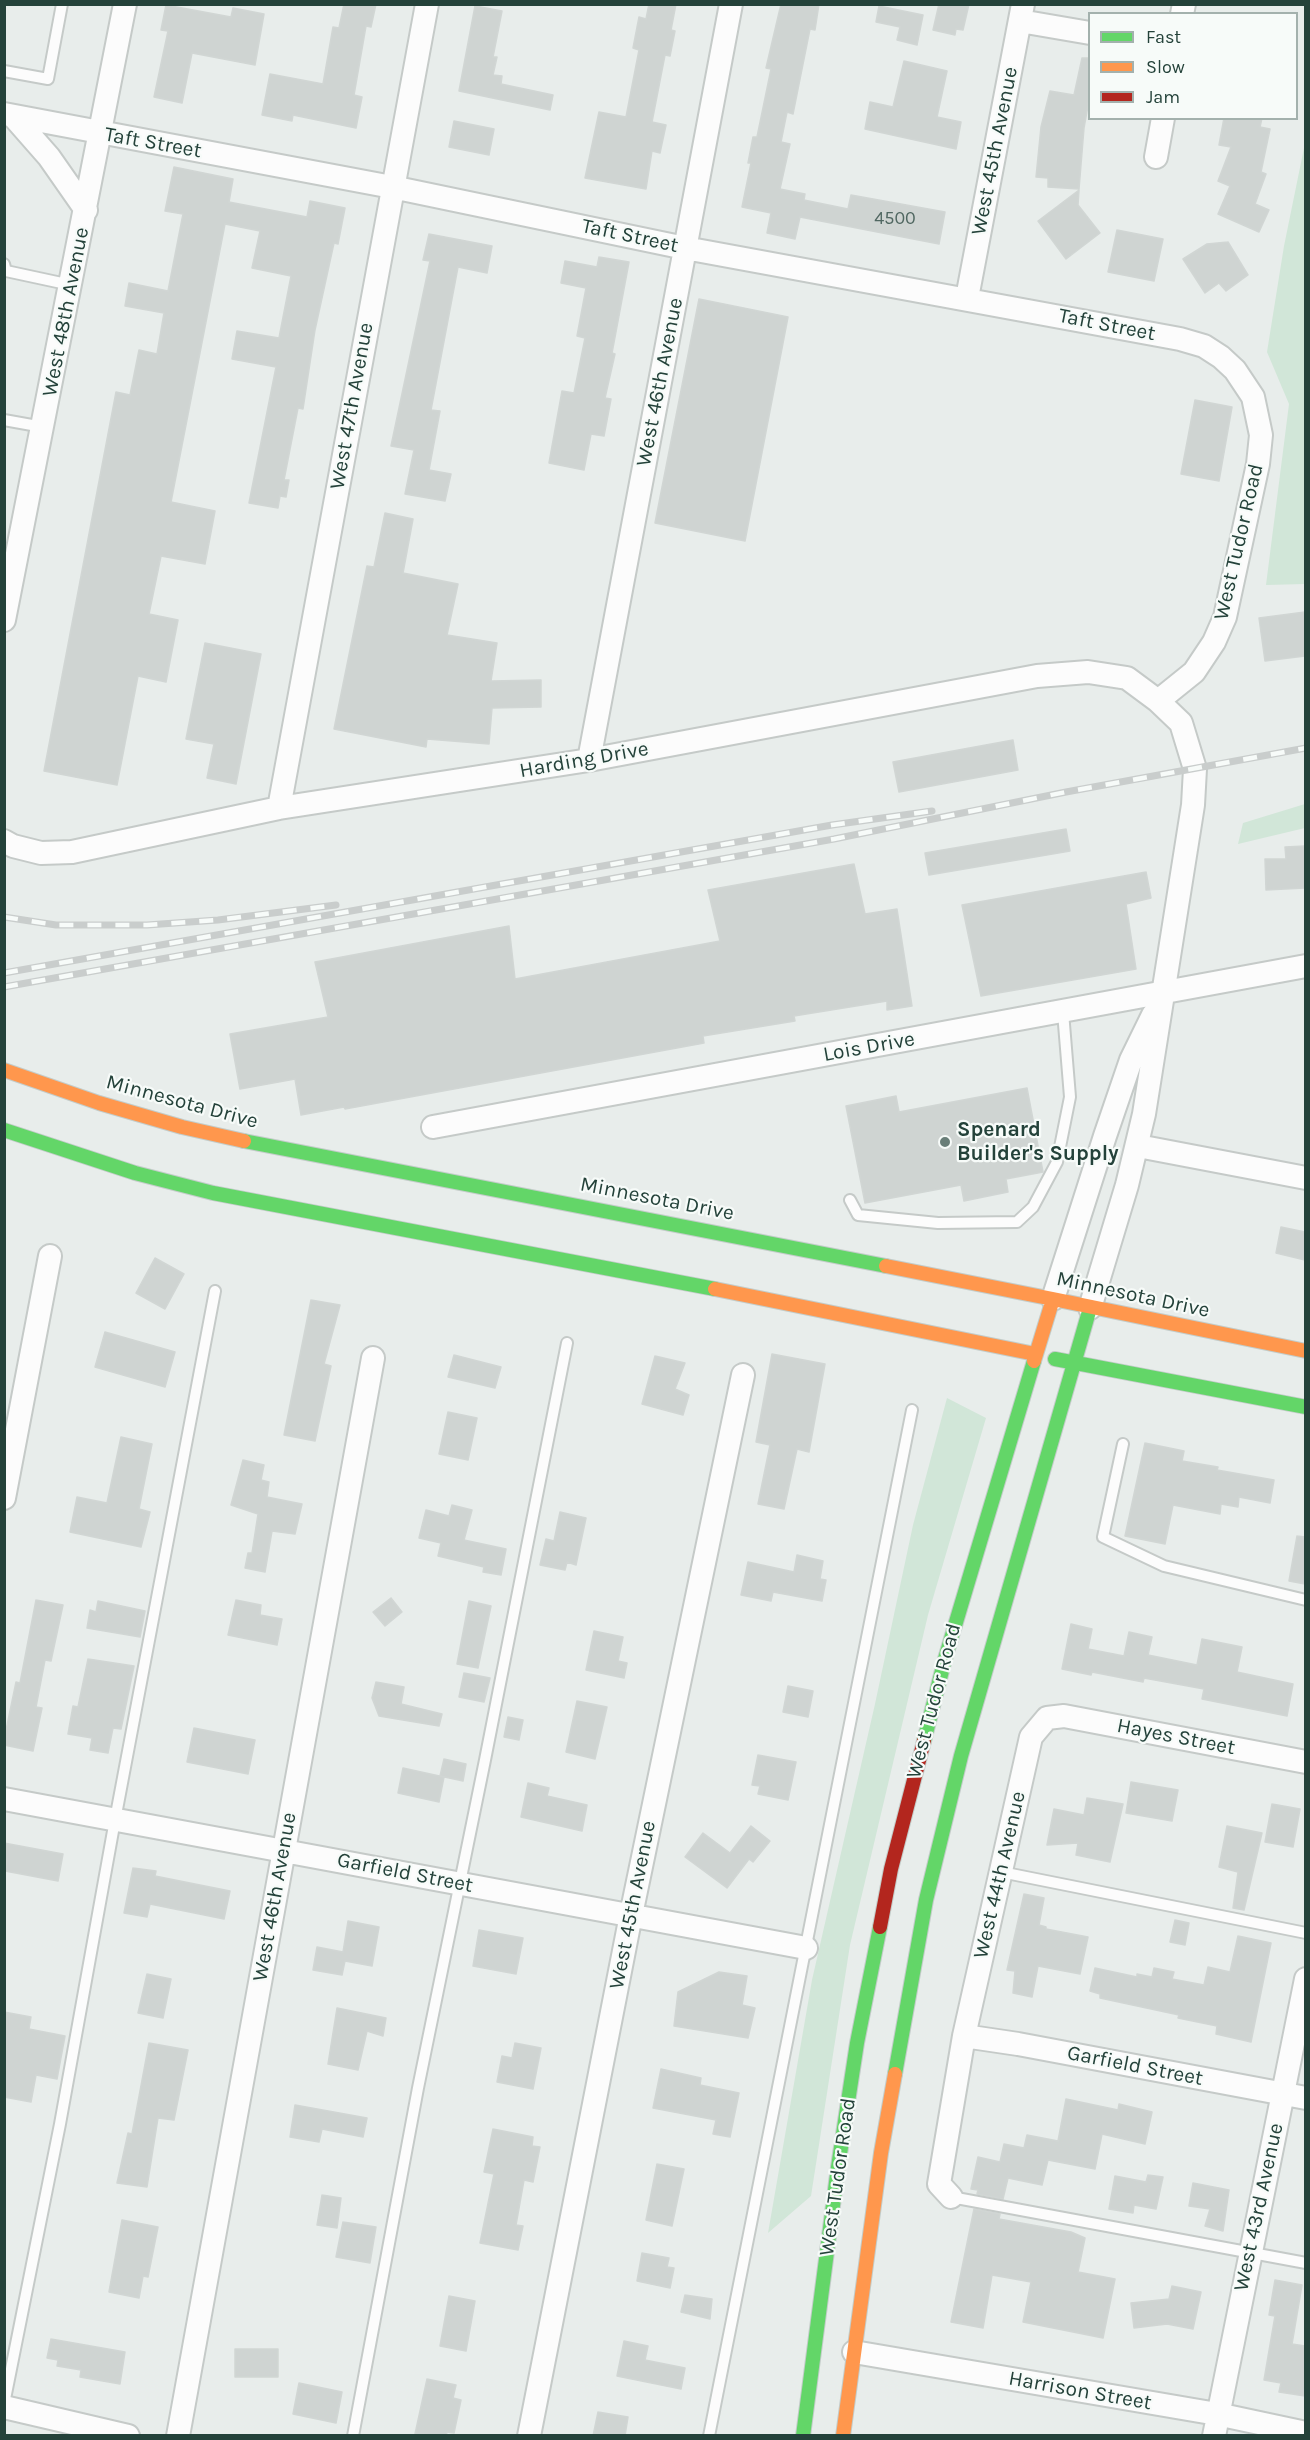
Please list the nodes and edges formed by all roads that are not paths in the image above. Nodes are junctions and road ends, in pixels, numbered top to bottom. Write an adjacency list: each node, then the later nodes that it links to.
1 (62, 4): 7 (lane)
2 (125, 4): 10 (street, West 48th Avenue)
3 (428, 4): 12 (street, West 47th Avenue)
4 (731, 4): 14 (street, West 46th Avenue)
5 (1022, 13): 6 (street); 17 (street, West 45th Avenue)
6 (1088, 33)
7 (4, 71)
8 (9, 115): 10 (street, Taft Street); 13 (street)
9 (1163, 120): 11 (street)
10 (101, 133): 12 (street, Taft Street); 13 (street, West 48th Avenue)
11 (1156, 157)
12 (392, 187): 14 (street, Taft Street); 24 (street, West 47th Avenue)
13 (86, 210): 16 (street, West 48th Avenue)
14 (685, 248): 17 (street, Taft Street); 23 (street, West 46th Avenue)
15 (5, 271): 16 (lane)
16 (71, 285): 20 (street, West 48th Avenue)
17 (967, 298): 18 (street, Taft Street)
18 (1242, 381): 22 (street, West Tudor Road)
19 (4, 420): 20 (lane)
20 (43, 427): 21 (street, West 48th Avenue)
21 (4, 620)
22 (1158, 701): 23 (street, Harding Drive); 27 (street, West Tudor Road)
23 (589, 760): 24 (street, Harding Drive)
24 (279, 808): 25 (street, Harding Drive)
25 (4, 841)
26 (1305, 966): 27 (street, Lois Drive)
27 (1164, 992): 28 (street, Lois Drive); 32 (street, West Tudor Road); 37 (street, West Tudor Road)
28 (1063, 1012): 30 (street, Lois Drive); 34 (lane)
29 (4, 1070): 37 (main road, Minnesota Drive)
30 (433, 1127)
31 (4, 1130): 41 (main road)
32 (1138, 1146): 33 (street); 38 (street, West Tudor Road)
33 (1305, 1178)
34 (850, 1200)
35 (50, 1256): 48 (street)
36 (215, 1291): 53 (lane)
37 (1053, 1299): 38 (main road, Minnesota Drive); 41 (main road, West Tudor Road)
38 (1090, 1308): 40 (main road, Minnesota Drive); 43 (main road, West Tudor Road)
39 (567, 1343): 56 (lane)
40 (1305, 1351)
41 (1035, 1354): 43 (main road); 68 (main road, West Tudor Road)
42 (373, 1358): 54 (street, West 46th Avenue)
43 (1075, 1363): 45 (main road); 67 (main road, West Tudor Road)
44 (743, 1375): 57 (street, West 45th Avenue)
45 (1305, 1407)
46 (912, 1410): 59 (lane)
47 (1123, 1444): 49 (lane)
48 (4, 1498)
49 (1305, 1600)
50 (1047, 1718): 51 (street, Hayes Street); 55 (street, West 44th Avenue)
51 (1305, 1762)
52 (4, 1799): 53 (street, Garfield Street)
53 (115, 1820): 54 (street, Garfield Street); 69 (lane)
54 (283, 1851): 56 (street, Garfield Street); 73 (street, West 46th Avenue)
55 (1000, 1872): 58 (lane); 61 (street, West 44th Avenue)
56 (459, 1883): 57 (street, Garfield Street); 74 (lane)
57 (631, 1915): 59 (street, Garfield Street); 75 (street, West 45th Avenue)
58 (1305, 1933)
59 (806, 1948): 76 (lane)
60 (1305, 1979): 62 (street, West 43rd Avenue)
61 (964, 2036): 62 (street, Garfield Street); 64 (street, West 44th Avenue)
62 (1282, 2094): 63 (street, Garfield Street); 65 (street, West 43rd Avenue)
63 (1305, 2098)
64 (951, 2197): 65 (lane)
65 (1250, 2252): 66 (lane); 70 (street, West 43rd Avenue)
66 (1305, 2263)
67 (854, 2352): 70 (street, Harrison Street); 79 (main road, West Tudor Road)
68 (814, 2355): 77 (main road, West Tudor Road); 78 (main road)
69 (4, 2406): 72 (street)
70 (1216, 2425): 71 (street, Harrison Street)
71 (1305, 2433)
72 (128, 2436)
73 (178, 2436)
74 (353, 2436)
75 (529, 2436)
76 (709, 2436)
77 (803, 2436)
78 (814, 2436)
79 (843, 2436)

